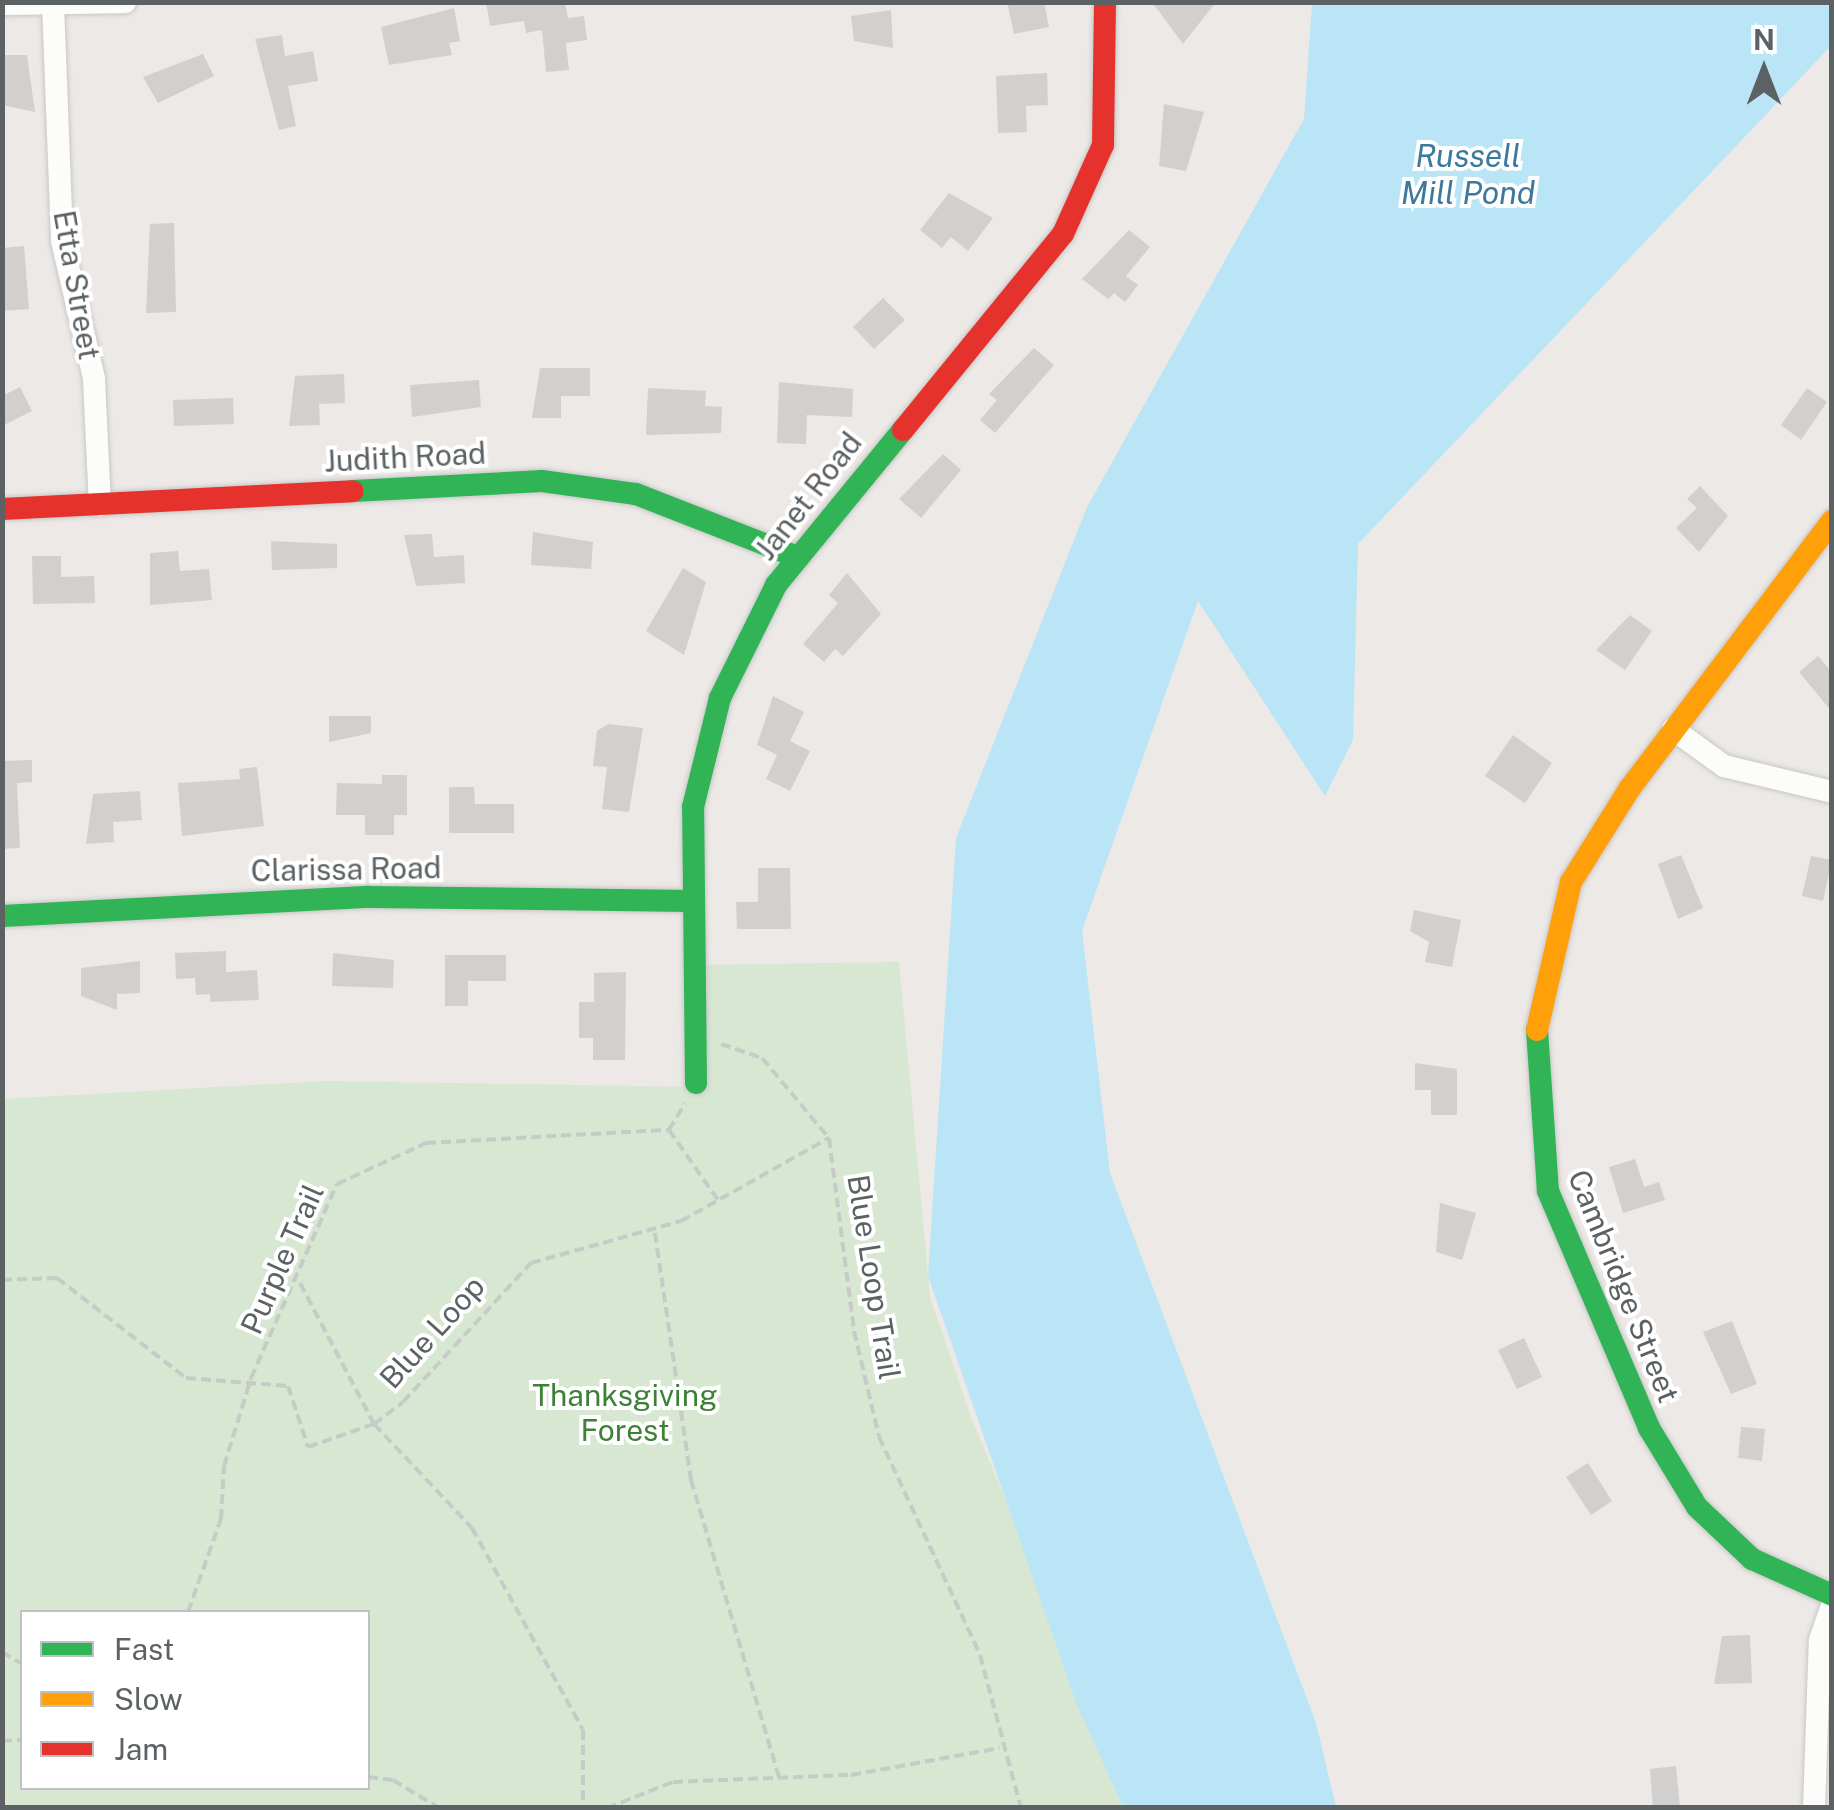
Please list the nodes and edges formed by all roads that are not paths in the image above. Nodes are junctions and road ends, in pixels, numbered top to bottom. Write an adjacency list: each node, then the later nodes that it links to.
1 (125, 2): 4 (street)
2 (1105, 2): 8 (street, Janet Road)
3 (2, 4): 4 (street)
4 (53, 4): 5 (street, Etta Street)
5 (100, 505): 6 (street, Judith Road); 8 (street, Judith Road)
6 (2, 510)
7 (1832, 521): 9 (street, Cambridge Street)
8 (798, 557): 11 (street, Janet Road)
9 (1673, 729): 10 (street); 14 (street, Cambridge Street)
10 (1832, 792)
11 (692, 902): 12 (street, Clarissa Road); 13 (street, Janet Road)
12 (2, 916)
13 (696, 1083)
14 (1832, 1595)
15 (1832, 1605): 16 (street)
16 (1814, 1808)

